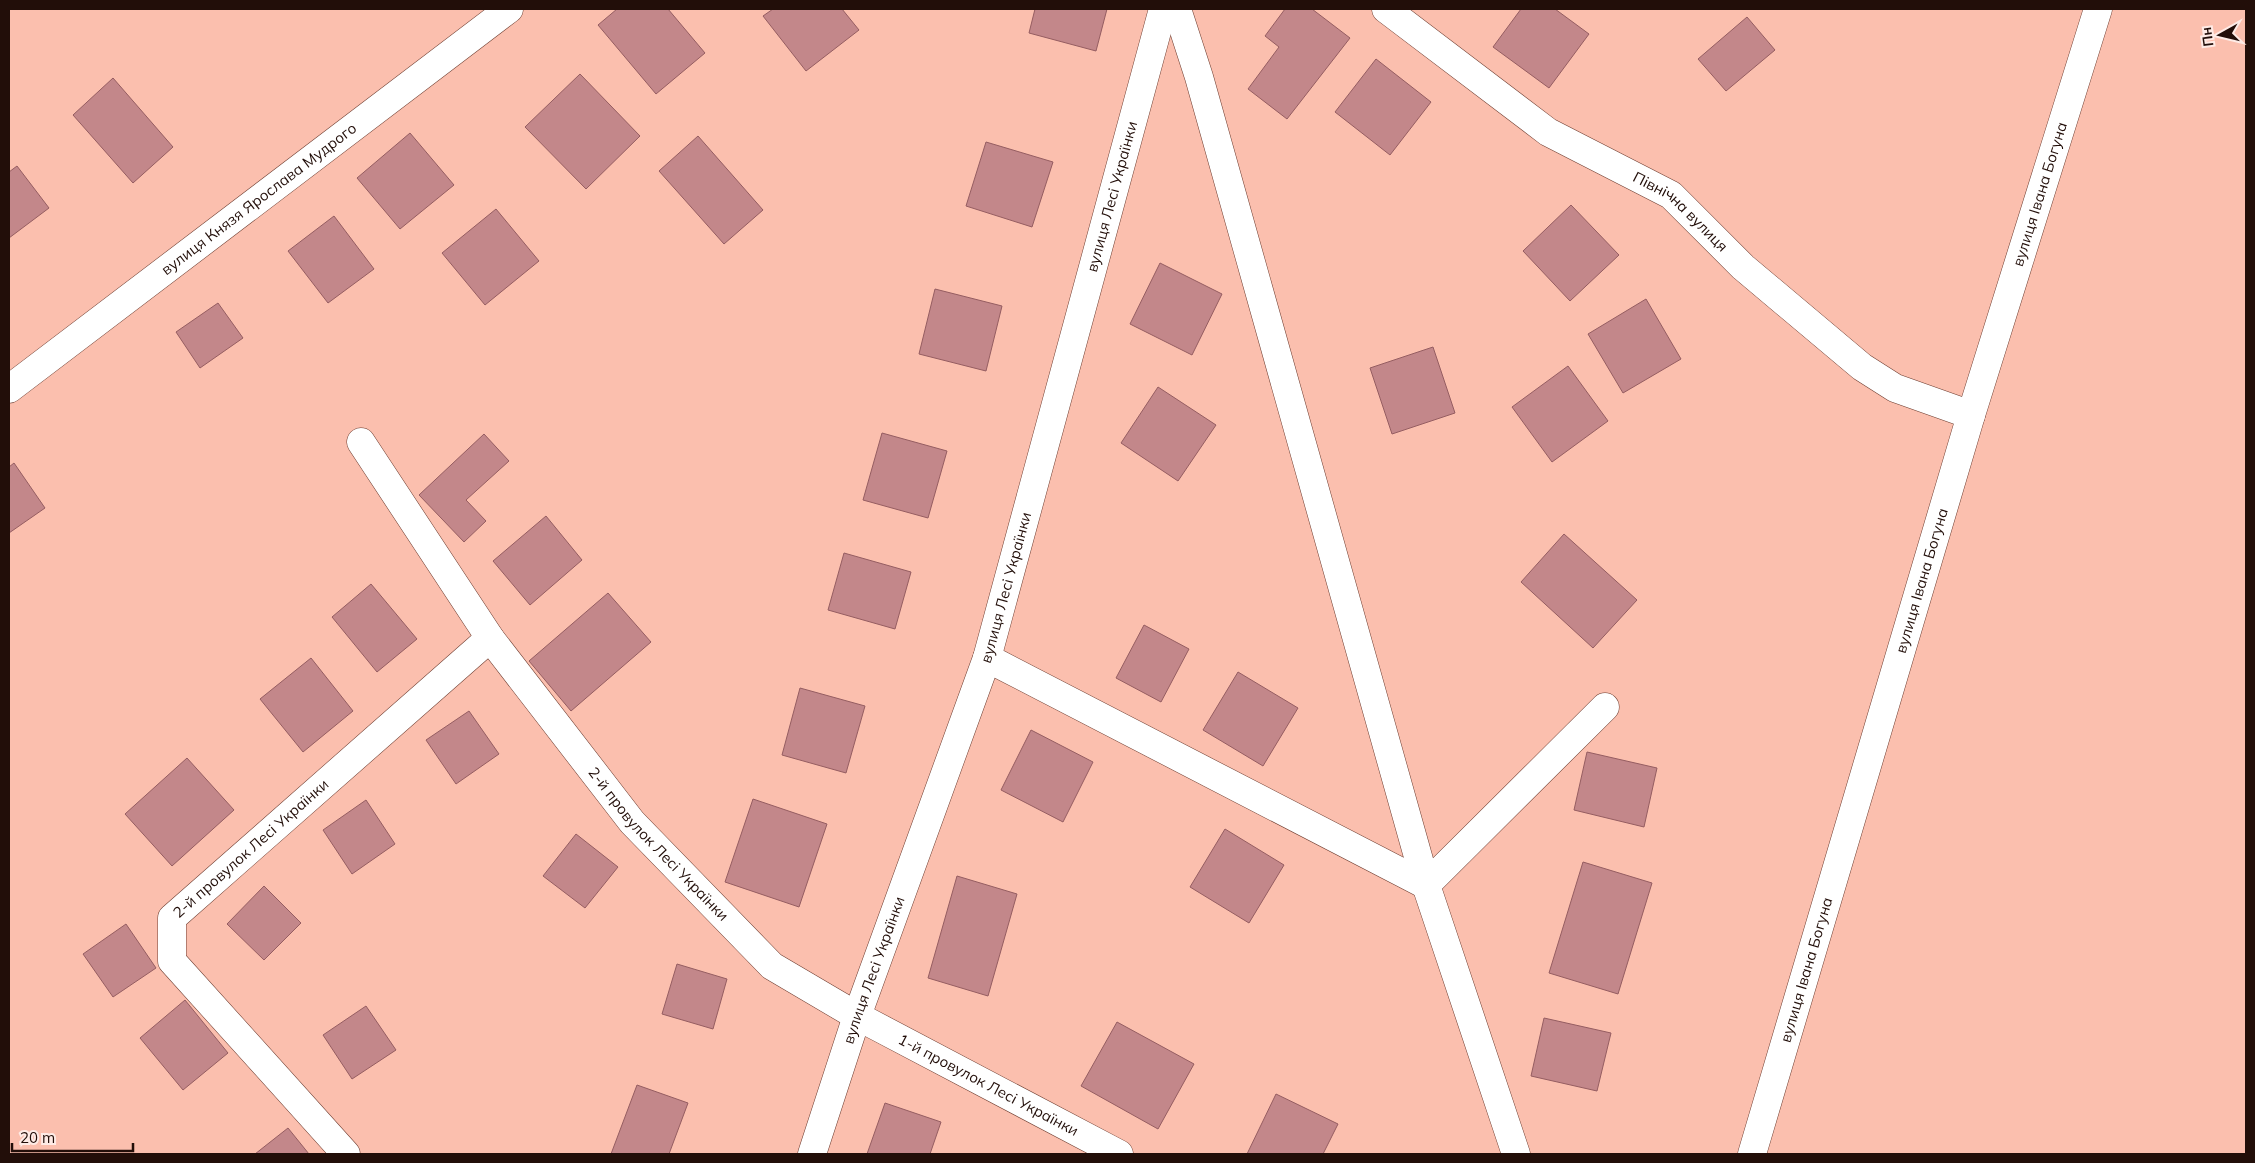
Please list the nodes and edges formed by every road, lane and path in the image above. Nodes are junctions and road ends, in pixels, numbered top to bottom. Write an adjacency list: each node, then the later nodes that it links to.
1 (509, 9): 6 (street, вулиця Князя Ярослава Мудрого)
2 (1164, 9): 10 (street, вулиця Лесі Українки)
3 (1177, 9): 12 (street)
4 (1386, 9): 7 (street, Північна вулиця)
5 (2098, 9): 7 (street, вулиця Івана Богуна)
6 (9, 389)
7 (1971, 415): 18 (street, вулиця Івана Богуна)
8 (361, 442): 9 (street, 2-й провулок Лесі Українки)
9 (490, 638): 13 (street, 2-й провулок Лесі Українки); 14 (street, 2-й провулок Лесі Українки)
10 (987, 658): 12 (street); 13 (street, вулиця Лесі Українки)
11 (1605, 706): 12 (street)
12 (1426, 886): 17 (street)
13 (857, 1016): 15 (street, вулиця Лесі Українки); 16 (street, 1-й провулок Лесі Українки)
14 (346, 1154)
15 (812, 1154)
16 (1119, 1154)
17 (1516, 1154)
18 (1752, 1154)

